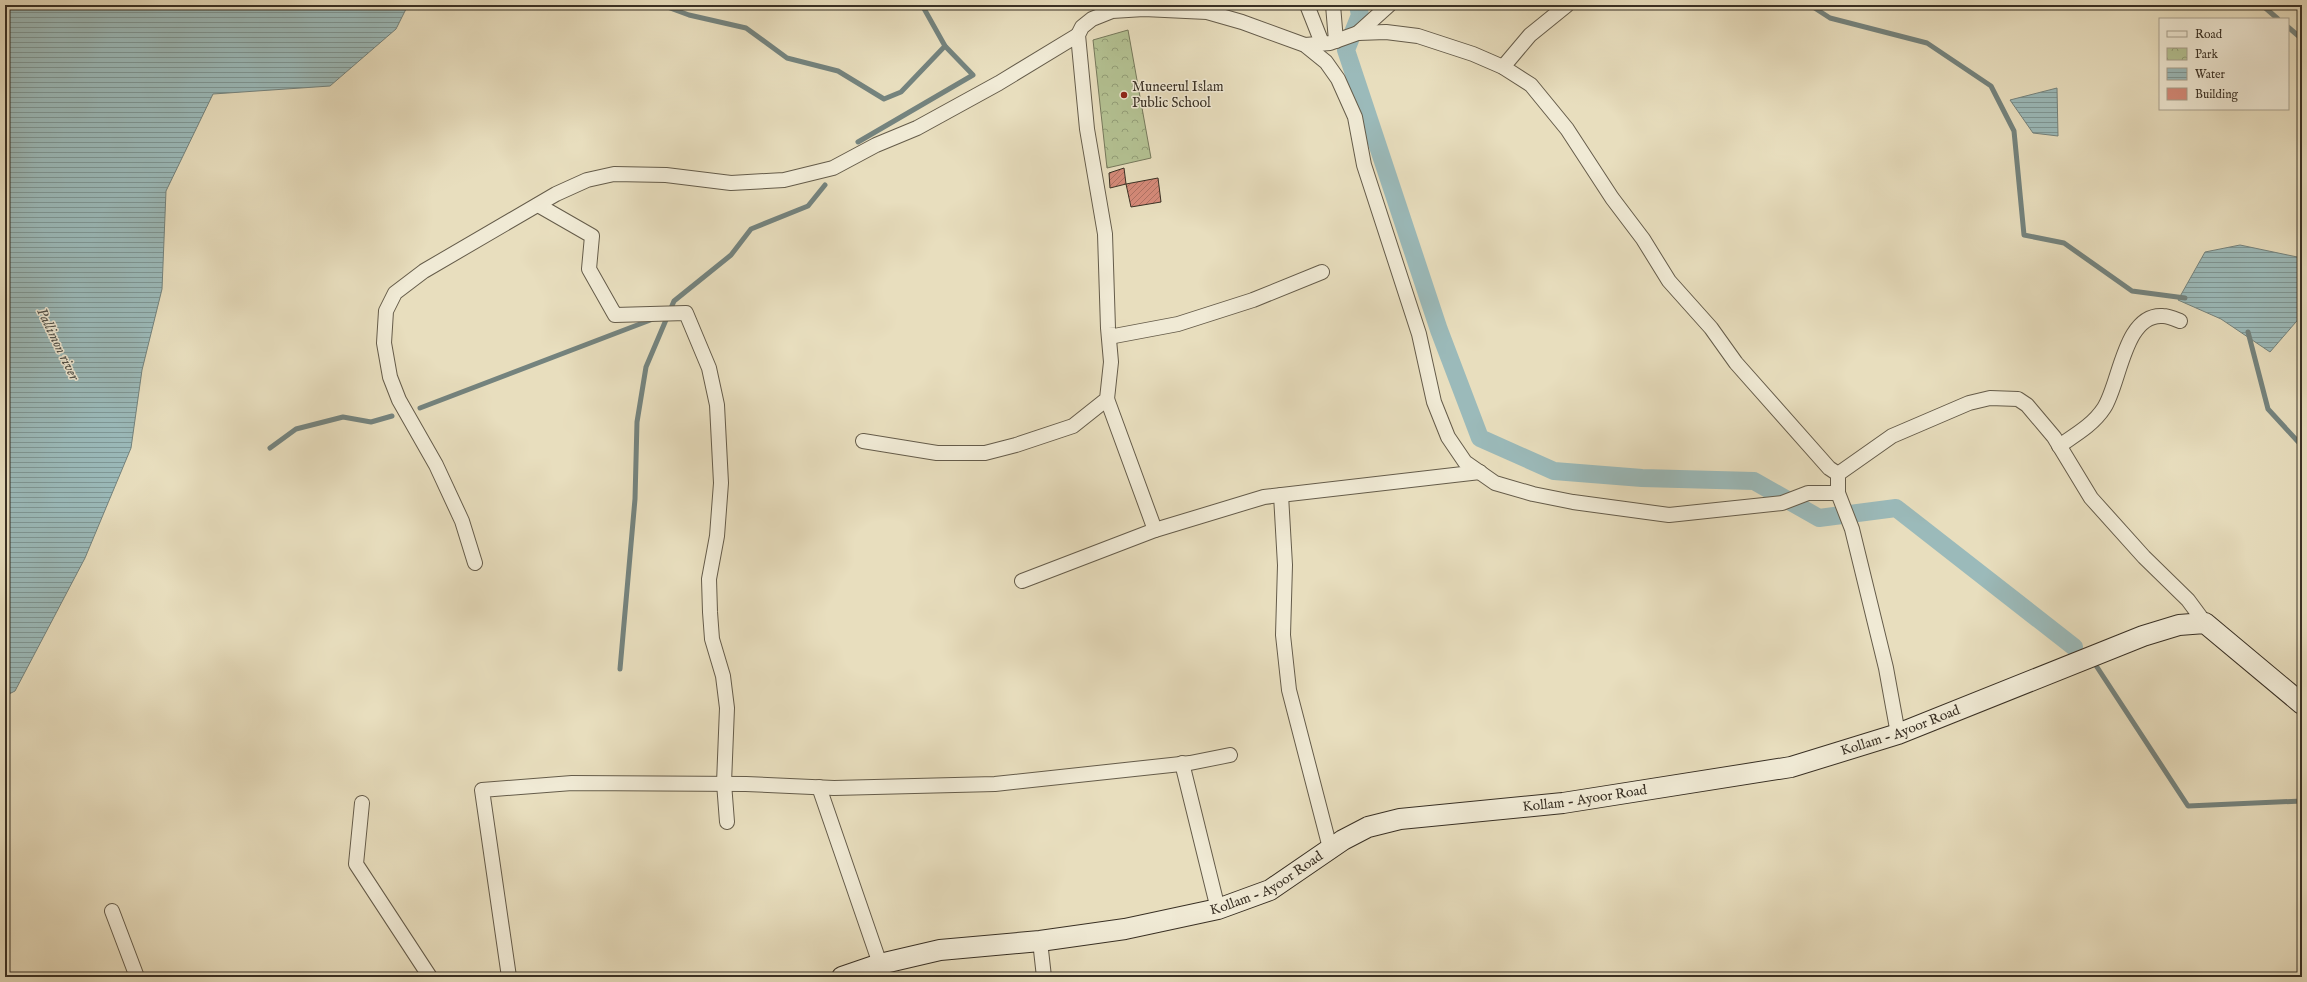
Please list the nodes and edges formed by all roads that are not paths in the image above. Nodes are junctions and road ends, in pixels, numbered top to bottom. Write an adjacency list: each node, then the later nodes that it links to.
1 (1307, 5): 7 (street)
2 (1333, 5): 7 (street)
3 (1389, 5): 5 (street)
4 (1567, 5): 9 (street)
5 (1358, 33): 7 (street); 9 (street)
6 (1078, 35): 8 (street); 10 (street); 13 (street)
7 (1333, 41): 8 (street)
8 (1305, 45): 17 (street)
9 (1503, 67): 18 (street)
10 (538, 205): 22 (street); 29 (street)
11 (1322, 272): 13 (street)
12 (2180, 321): 16 (street)
13 (1109, 337): 14 (street)
14 (1107, 399): 15 (street); 21 (street)
15 (863, 440)
16 (2059, 446): 18 (street); 24 (street)
17 (1480, 472): 19 (street); 20 (street)
18 (1838, 474): 19 (street)
19 (1838, 493): 26 (street)
20 (1281, 495): 21 (street); 33 (street)
21 (1155, 530): 23 (street)
22 (475, 563)
23 (1022, 581)
24 (2204, 623): 25 (main road); 26 (main road, Kollam - Ayoor Road)
25 (2299, 698)
26 (1898, 734): 33 (main road, Kollam - Ayoor Road)
27 (1230, 755): 28 (street)
28 (1182, 763): 30 (street); 34 (street)
29 (724, 783): 30 (street); 32 (street); 40 (street)
30 (819, 787): 37 (street)
31 (362, 803): 39 (street)
32 (727, 822)
33 (1330, 848): 34 (main road, Kollam - Ayoor Road)
34 (1218, 909): 36 (main road, Kollam - Ayoor Road)
35 (112, 911): 38 (street)
36 (1040, 941): 37 (main road, Kollam - Ayoor Road); 42 (street)
37 (880, 964): 41 (main road, Kollam - Ayoor Road)
38 (137, 977)
39 (430, 977)
40 (509, 977)
41 (842, 977)
42 (1044, 977)

